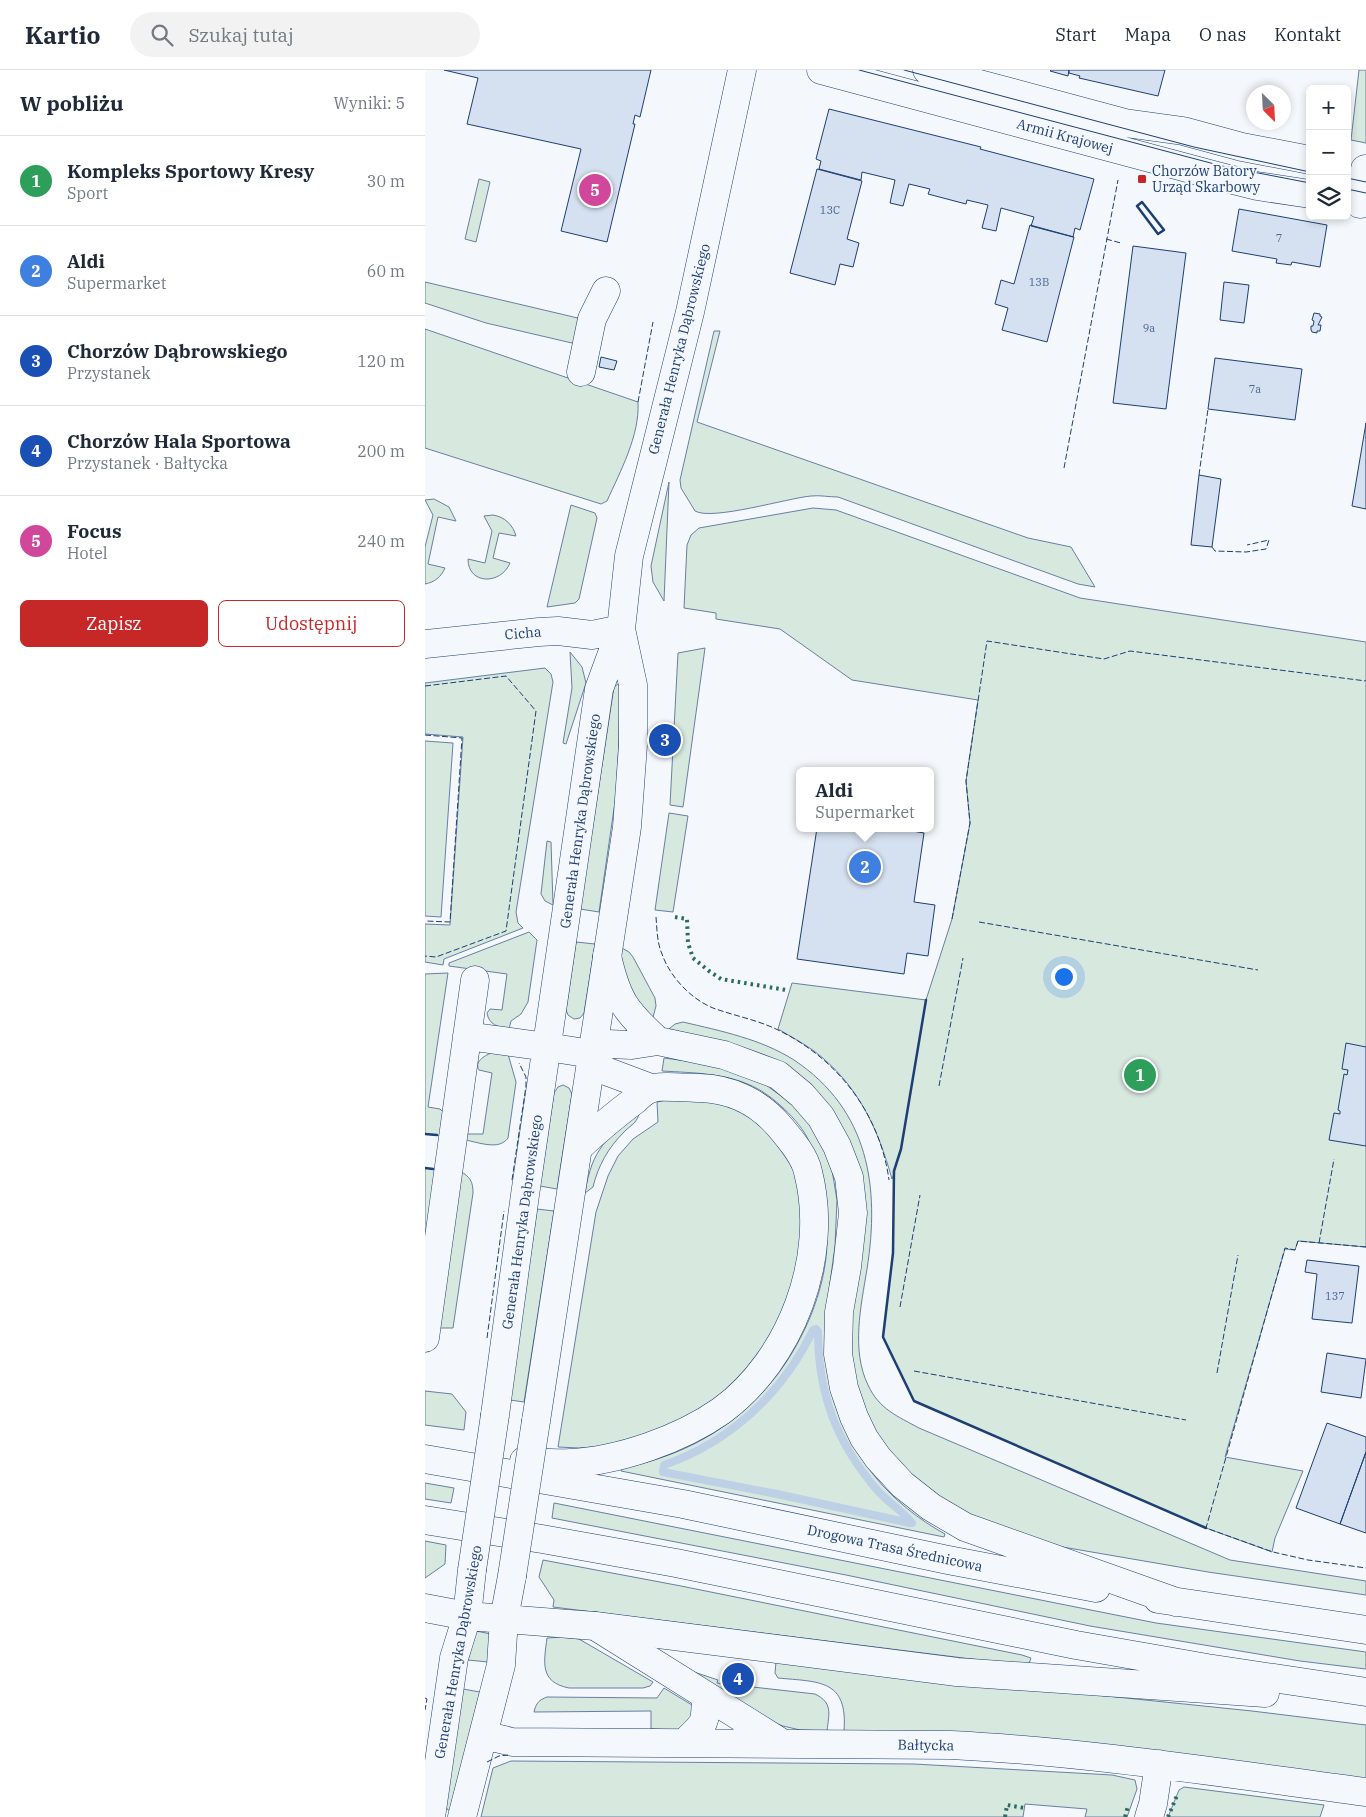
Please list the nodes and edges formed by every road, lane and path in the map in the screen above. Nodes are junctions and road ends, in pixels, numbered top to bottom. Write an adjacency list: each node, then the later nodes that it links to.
1 (742, 70): 14 (street, Generała Henryka Dąbrowskiego)
2 (821, 70): 8 (street, Armii Krajowej)
3 (927, 70): 4 (street, Armii Krajowej)
4 (1218, 141): 5 (street, Armii Krajowej); 8 (street)
5 (1262, 150): 6 (street, Armii Krajowej); 9 (street)
6 (1306, 159)
7 (1359, 168): 11 (street)
8 (1217, 176): 9 (street, Armii Krajowej)
9 (1257, 186): 10 (street, Armii Krajowej)
10 (1306, 193)
11 (1358, 203)
12 (606, 291): 13 (street)
13 (581, 372)
14 (621, 629): 15 (street, Cicha); 16 (street, Generała Henryka Dąbrowskiego); 20 (street, Generała Henryka Dąbrowskiego)
15 (425, 644)
16 (607, 956): 19 (street); 21 (street, Generała Henryka Dąbrowskiego)
17 (475, 980): 18 (street)
18 (467, 1036): 20 (street); 24 (street)
19 (658, 1042): 21 (street); 27 (street)
20 (547, 1047): 21 (street); 29 (street, Generała Henryka Dąbrowskiego, bridge)
21 (592, 1054): 22 (street); 23 (street, Generała Henryka Dąbrowskiego)
22 (651, 1088): 23 (street); 25 (street)
23 (579, 1147): 30 (street, Generała Henryka Dąbrowskiego, bridge)
24 (425, 1338)
25 (425, 1459): 27 (street, Drogowa Trasa Średnicowa)
26 (425, 1520): 33 (street)
27 (1176, 1602): 32 (street, Drogowa Trasa Średnicowa)
28 (425, 1608): 29 (street)
29 (467, 1616): 30 (street); 41 (street, Generała Henryka Dąbrowskiego)
30 (504, 1619): 31 (street); 36 (street, Generała Henryka Dąbrowskiego)
31 (595, 1626): 34 (street); 35 (street)
32 (1366, 1630)
33 (1366, 1692)
34 (706, 1696): 37 (street); 38 (street)
35 (1366, 1700)
36 (483, 1735): 37 (street, Bałtycka); 42 (street, Generała Henryka Dąbrowskiego)
37 (685, 1742): 38 (street, Bałtycka)
38 (782, 1743): 39 (street, Bałtycka)
39 (1159, 1764): 40 (street, Bałtycka); 43 (street)
40 (1366, 1792)
41 (431, 1817)
42 (462, 1817)
43 (1149, 1817)

